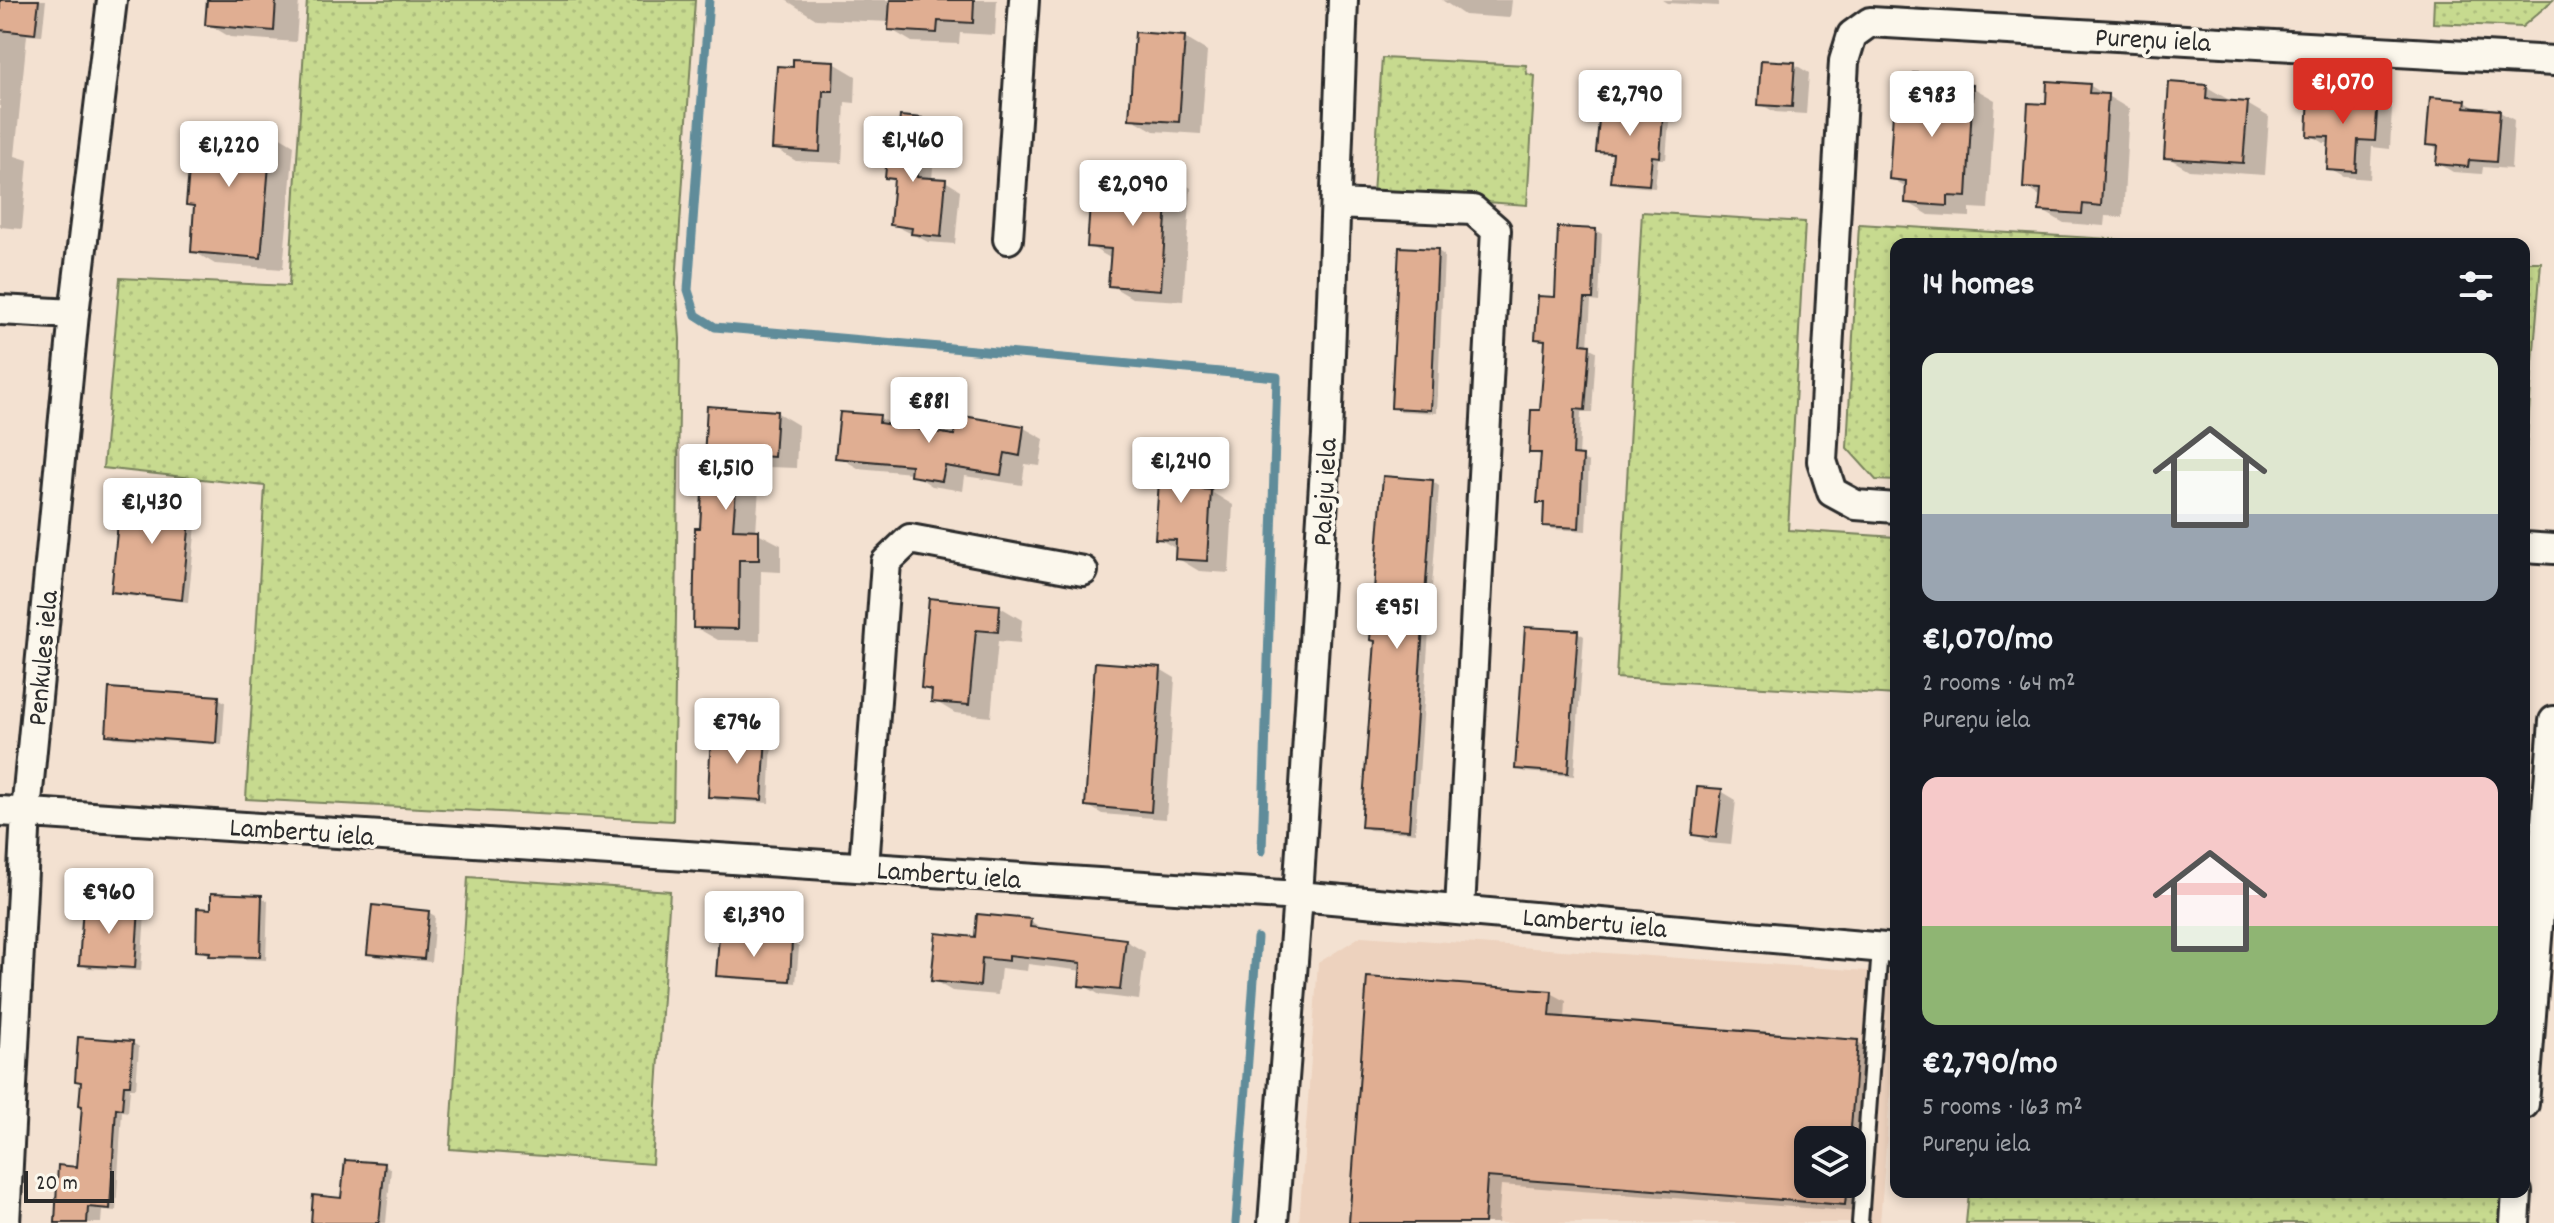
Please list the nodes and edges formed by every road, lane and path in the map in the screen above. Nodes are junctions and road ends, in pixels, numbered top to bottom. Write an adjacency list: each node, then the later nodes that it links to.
1 (112, 0): 8 (street, Penkules iela)
2 (1024, 0): 6 (street)
3 (1343, 0): 5 (street, Paleju iela)
4 (2554, 61): 9 (street, Pureņu iela)
5 (1336, 204): 17 (street, Paleju iela); 18 (street)
6 (1008, 239)
7 (0, 310): 8 (street)
8 (74, 314): 14 (street, Penkules iela)
9 (1890, 508)
10 (2530, 547): 11 (street)
11 (2554, 549)
12 (1083, 571): 15 (street)
13 (2554, 721): 16 (street)
14 (13, 811): 15 (street, Lambertu iela); 22 (street, Penkules iela)
15 (864, 867): 17 (street, Lambertu iela)
16 (2548, 872): 20 (street)
17 (1298, 896): 18 (street, Lambertu iela); 23 (street, Paleju iela)
18 (1460, 909): 19 (street, Lambertu iela)
19 (1888, 948): 24 (lane)
20 (2530, 976)
21 (2517, 1198): 25 (street)
22 (5, 1223)
23 (1273, 1223)
24 (1860, 1223)
25 (2515, 1223)

